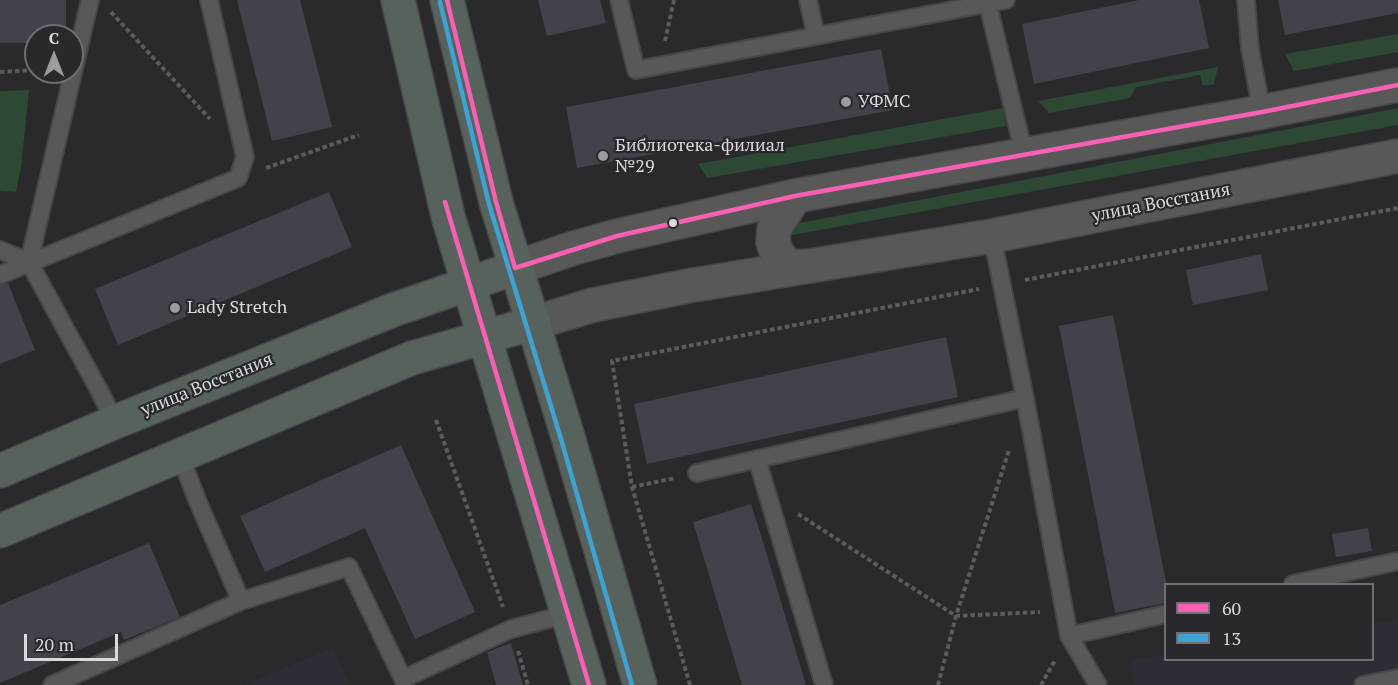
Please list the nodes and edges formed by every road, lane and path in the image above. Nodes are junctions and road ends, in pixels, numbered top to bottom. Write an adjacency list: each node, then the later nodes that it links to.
1 (90, 0): 27 (lane)
2 (209, 0): 21 (lane)
3 (398, 0): 31 (main road)
4 (447, 0): 29 (main road)
5 (619, 0): 13 (lane)
6 (674, 0): 13 (path)
7 (808, 0): 12 (lane)
8 (1006, 0): 10 (lane)
9 (1246, 0): 17 (lane)
10 (988, 2): 12 (lane); 19 (lane)
11 (108, 9): 21 (path)
12 (816, 36): 13 (lane)
13 (660, 66)
14 (24, 71): 15 (path)
15 (0, 72)
16 (1398, 86): 17 (main road, улица Восстания)
17 (1262, 112): 19 (main road, улица Восстания)
18 (359, 135): 22 (path)
19 (1024, 154): 23 (main road, улица Восстания)
20 (1398, 156): 25 (main road, улица Восстания)
21 (245, 157): 22 (lane)
22 (238, 178): 27 (lane)
23 (795, 196): 28 (main road); 29 (main road, улица Восстания)
24 (1398, 208): 32 (path)
25 (992, 236): 28 (main road, улица Восстания); 32 (lane)
26 (0, 250): 27 (lane)
27 (29, 262): 30 (lane); 37 (lane)
28 (817, 266): 33 (main road, улица Восстания)
29 (515, 268): 31 (main road, улица Восстания); 33 (main road)
30 (0, 275)
31 (468, 284): 34 (main road); 37 (main road, улица Восстания)
32 (1002, 284): 35 (lane); 42 (path)
33 (534, 323): 34 (main road, улица Восстания); 59 (main road)
34 (485, 337): 38 (main road, улица Восстания); 49 (main road)
35 (1025, 398): 39 (lane); 48 (lane); 51 (path)
36 (436, 420): 52 (path)
37 (115, 422): 40 (main road, улица Восстания)
38 (180, 456): 44 (main road, улица Восстания); 47 (lane)
39 (757, 459): 41 (lane); 43 (lane)
40 (0, 471)
41 (697, 473): 42 (path)
42 (632, 487): 60 (path)
43 (767, 494): 51 (path); 61 (lane)
44 (0, 531)
45 (1398, 561): 46 (lane)
46 (1302, 583)
47 (241, 601): 55 (lane); 56 (lane)
48 (1065, 608): 51 (path); 53 (lane)
49 (568, 614): 52 (lane); 58 (main road)
50 (1164, 614): 53 (lane)
51 (956, 616): 62 (path)
52 (511, 629): 55 (lane); 57 (path)
53 (1069, 636): 63 (lane)
54 (1398, 678): 64 (lane)
55 (404, 682)
56 (52, 685)
57 (528, 685)
58 (589, 685)
59 (640, 685)
60 (690, 685)
61 (824, 685)
62 (938, 685)
63 (1098, 685)
64 (1363, 685)

